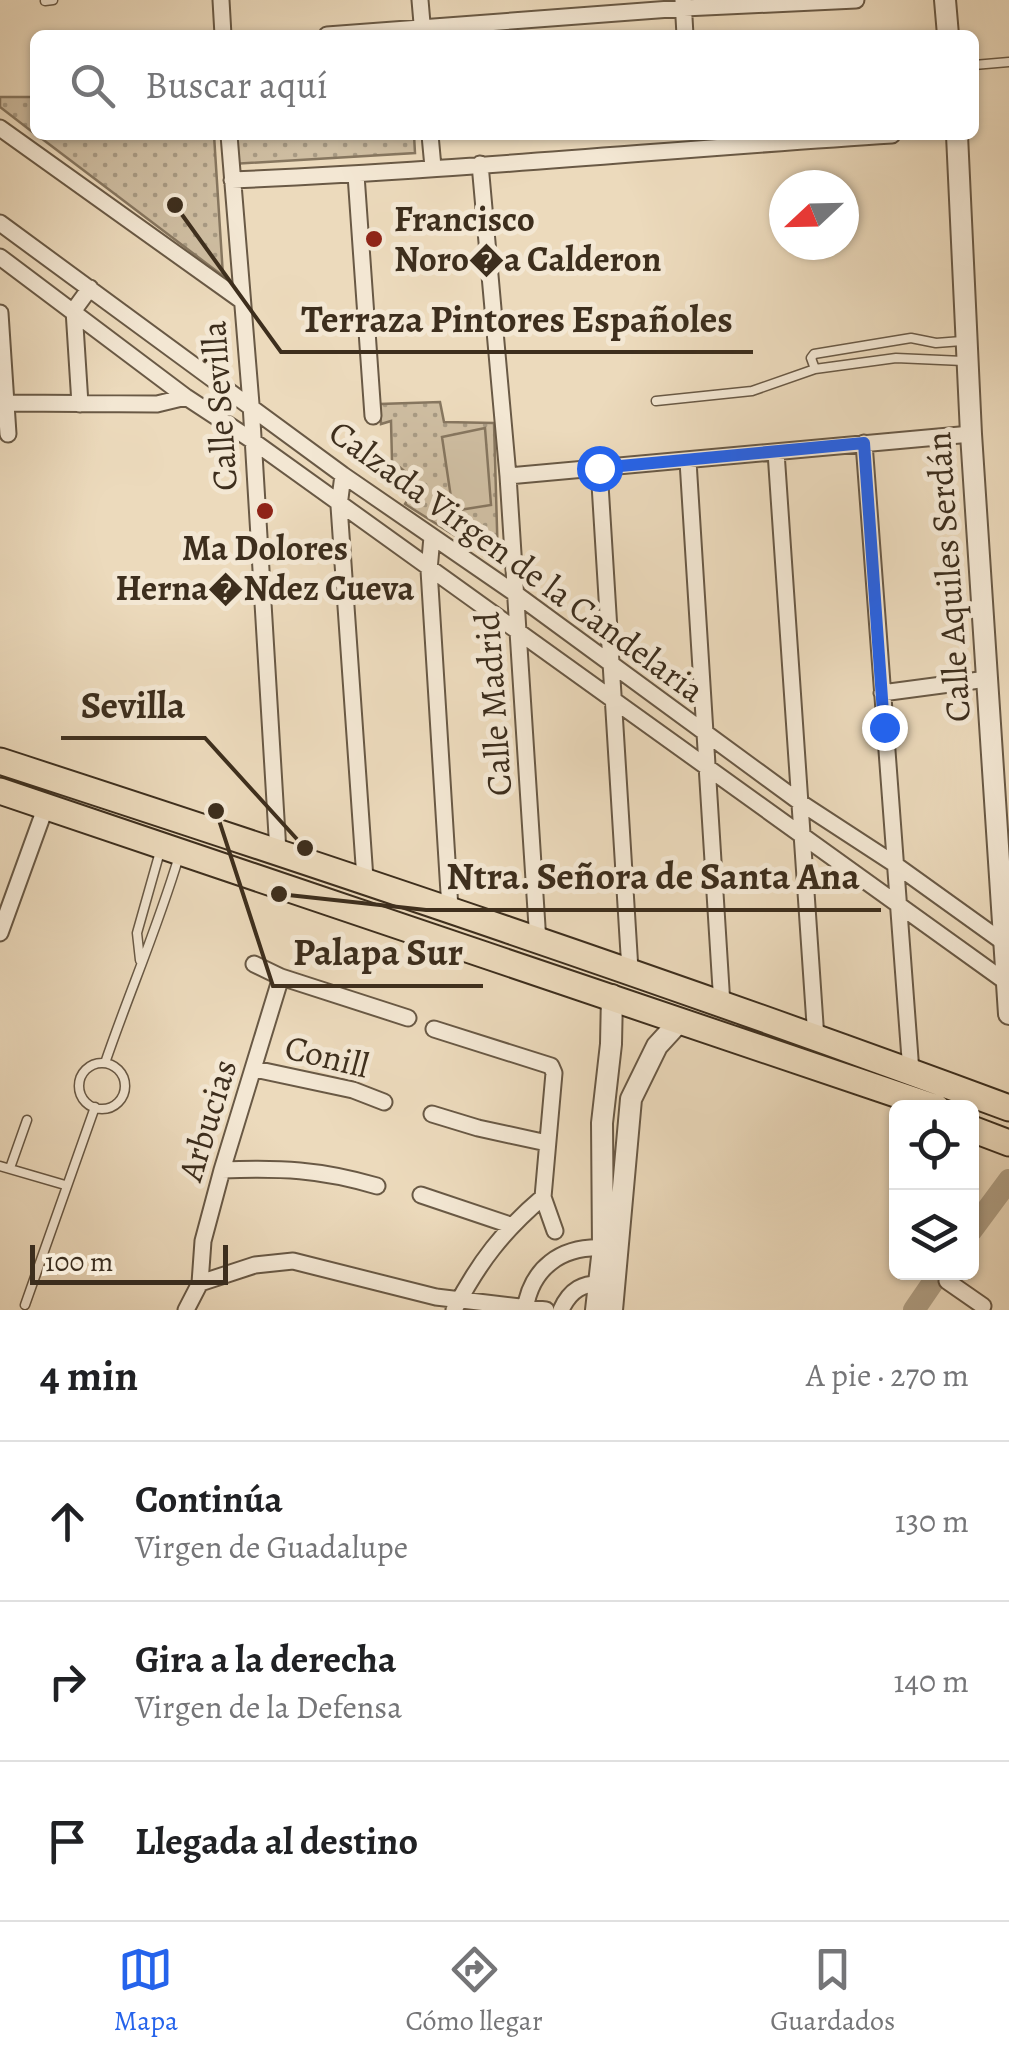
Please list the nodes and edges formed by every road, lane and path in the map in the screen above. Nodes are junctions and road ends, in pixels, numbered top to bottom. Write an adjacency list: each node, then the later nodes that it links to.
1 (53, 0): 5 (lane)
2 (420, 0): 9 (street)
3 (856, 0): 7 (street)
4 (946, 0): 12 (street)
5 (45, 1)
6 (217, 2): 8 (street)
7 (683, 4): 10 (street); 11 (street)
8 (222, 30)
9 (422, 30)
10 (441, 30)
11 (686, 30)
12 (948, 30)
13 (1009, 62): 14 (lane)
14 (979, 65)
15 (0, 128): 29 (street)
16 (229, 140): 24 (street, Calle Sevilla)
17 (430, 140): 22 (street)
18 (726, 140): 20 (street)
19 (957, 140): 32 (street, Calle Aquiles Serdán)
20 (693, 141): 21 (street)
21 (480, 164): 22 (street); 48 (street, Calle Madrid)
22 (433, 167): 23 (street)
23 (356, 175): 24 (street); 39 (street)
24 (232, 180): 29 (street, Calle Sevilla)
25 (6, 227): 26 (street); 28 (street, Calzada Virgen de la Candelaria)
26 (0, 247)
27 (0, 257): 30 (street, Calzada Virgen de la Candelaria)
28 (90, 288): 30 (street); 38 (street, Calzada Virgen de la Candelaria)
29 (242, 301): 38 (street, Calle Sevilla)
30 (74, 310): 34 (street, Calzada Virgen de la Candelaria); 37 (street)
31 (0, 313): 36 (street)
32 (967, 351): 33 (lane); 33 (lane); 41 (street, Calle Aquiles Serdán)
33 (815, 369): 35 (lane)
34 (186, 397): 37 (street); 42 (street, Calzada Virgen de la Candelaria)
35 (656, 401)
36 (6, 402): 37 (street); 40 (street)
37 (80, 404)
38 (251, 404): 42 (street, Calle Sevilla); 47 (street, Calzada Virgen de la Candelaria)
39 (373, 416)
40 (8, 434)
41 (970, 434): 43 (street); 55 (street, Calle Aquiles Serdán)
42 (253, 441): 49 (street, Calzada Virgen de la Candelaria); 66 (street, Calle Sevilla)
43 (864, 443): 44 (street); 56 (street)
44 (776, 452): 45 (street); 62 (street)
45 (688, 461): 46 (street); 58 (street)
46 (599, 468): 48 (street); 54 (street)
47 (343, 475): 49 (street); 50 (street, Calzada Virgen de la Candelaria)
48 (508, 476): 52 (street, Calle Madrid)
49 (339, 506): 51 (street, Calzada Virgen de la Candelaria); 69 (street)
50 (432, 537): 51 (street); 52 (street, Calzada Virgen de la Candelaria)
51 (430, 570): 53 (street, Calzada Virgen de la Candelaria); 74 (street)
52 (516, 594): 53 (street, Calle Madrid); 54 (street, Calzada Virgen de la Candelaria)
53 (518, 633): 57 (street, Calzada Virgen de la Candelaria); 76 (street, Calle Madrid)
54 (610, 662): 57 (street); 58 (street, Calzada Virgen de la Candelaria)
55 (987, 680): 56 (street); 67 (street, Calle Aquiles Serdán)
56 (882, 693): 68 (street)
57 (613, 698): 60 (street, Calzada Virgen de la Candelaria); 80 (street)
58 (706, 733): 60 (street); 62 (street, Calzada Virgen de la Candelaria)
59 (0, 761): 66 (main road)
60 (709, 770): 64 (street, Calzada Virgen de la Candelaria); 84 (street)
61 (0, 791): 63 (main road)
62 (800, 803): 64 (street); 68 (street, Calzada Virgen de la Candelaria)
63 (46, 806): 65 (main road); 71 (street)
64 (800, 835): 72 (street, Calzada Virgen de la Candelaria); 89 (street)
65 (171, 847): 70 (lane); 73 (lane); 83 (main road)
66 (278, 852): 69 (main road)
67 (1004, 863): 77 (street, Calle Aquiles Serdán)
68 (893, 864): 72 (street); 77 (street, Calzada Virgen de la Candelaria)
69 (365, 879): 74 (main road)
70 (146, 902): 73 (lane); 78 (lane)
71 (4, 904): 75 (street)
72 (896, 904): 81 (street, Calzada Virgen de la Candelaria); 92 (street)
73 (163, 908): 78 (lane)
74 (450, 909): 76 (main road)
75 (0, 933)
76 (538, 942): 80 (main road)
77 (1003, 942): 81 (street, Calle Aquiles Serdán)
78 (140, 962): 90 (lane)
79 (254, 964): 82 (street)
80 (630, 970): 84 (main road)
81 (1007, 974): 85 (street, Calle Aquiles Serdán)
82 (281, 977): 86 (street); 91 (street, Arbucias)
83 (612, 995): 87 (main road); 109 (street)
84 (722, 1006): 89 (main road)
85 (1009, 1014)
86 (408, 1018)
87 (679, 1022): 93 (main road); 110 (street)
88 (434, 1028): 104 (street)
89 (816, 1039): 92 (main road)
90 (105, 1063): 97 (lane); 97 (lane)
91 (255, 1069): 96 (street, Conill); 108 (street, Arbucias)
92 (910, 1072): 98 (main road)
93 (868, 1084): 94 (main road); 95 (main road)
94 (903, 1100)
95 (914, 1100)
96 (384, 1102)
97 (94, 1107): 111 (lane)
98 (1009, 1108)
99 (432, 1114): 104 (street)
100 (27, 1120): 107 (lane)
101 (979, 1121): 103 (main road)
102 (979, 1131): 105 (main road)
103 (1009, 1132)
104 (547, 1143): 114 (street)
105 (1009, 1144)
106 (0, 1166): 107 (lane)
107 (10, 1168): 111 (lane)
108 (222, 1170): 112 (street); 119 (street, Arbucias)
109 (602, 1174): 110 (street); 117 (street)
110 (624, 1175): 120 (street)
111 (65, 1185): 121 (lane)
112 (376, 1186)
113 (422, 1195): 115 (street)
114 (544, 1197): 115 (street); 116 (street)
115 (510, 1225): 122 (street)
116 (555, 1231)
117 (602, 1248): 120 (street); 123 (street)
118 (947, 1281): 124 (street)
119 (200, 1282): 122 (street); 125 (street)
120 (606, 1284): 127 (street); 128 (street); 129 (street)
121 (26, 1305)
122 (457, 1305): 123 (street)
123 (525, 1308): 126 (street)
124 (983, 1309)
125 (186, 1310)
126 (546, 1310)
127 (562, 1310)
128 (596, 1310)
129 (612, 1310)

